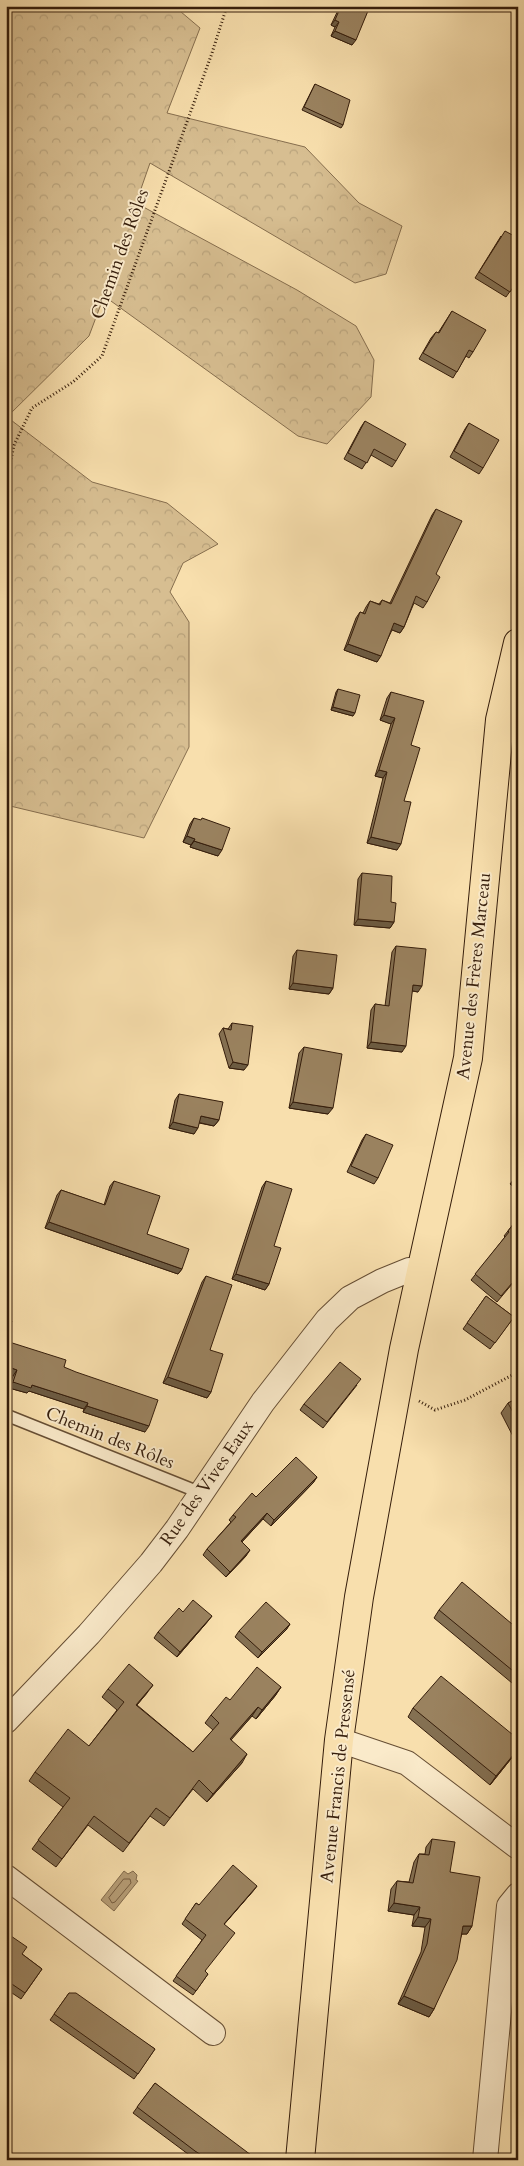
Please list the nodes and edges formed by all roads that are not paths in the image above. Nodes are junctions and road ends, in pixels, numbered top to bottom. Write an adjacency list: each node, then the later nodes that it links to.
1 (518, 643): 2 (main road, Avenue des Frères Marceau)
2 (421, 1272): 3 (main road, Avenue des Frères Marceau); 5 (street, Rue des Vives Eaux)
3 (396, 1395): 7 (main road, Avenue Francis de Pressensé)
4 (6, 1415): 5 (lane, Chemin des Rôles)
5 (201, 1492): 6 (street, Rue des Vives Eaux)
6 (6, 1721)
7 (339, 1740): 8 (street); 12 (main road, Avenue Francis de Pressensé)
8 (518, 1847)
9 (6, 1877): 11 (street)
10 (518, 1894): 13 (street)
11 (213, 2033)
12 (300, 2160)
13 (485, 2160)

